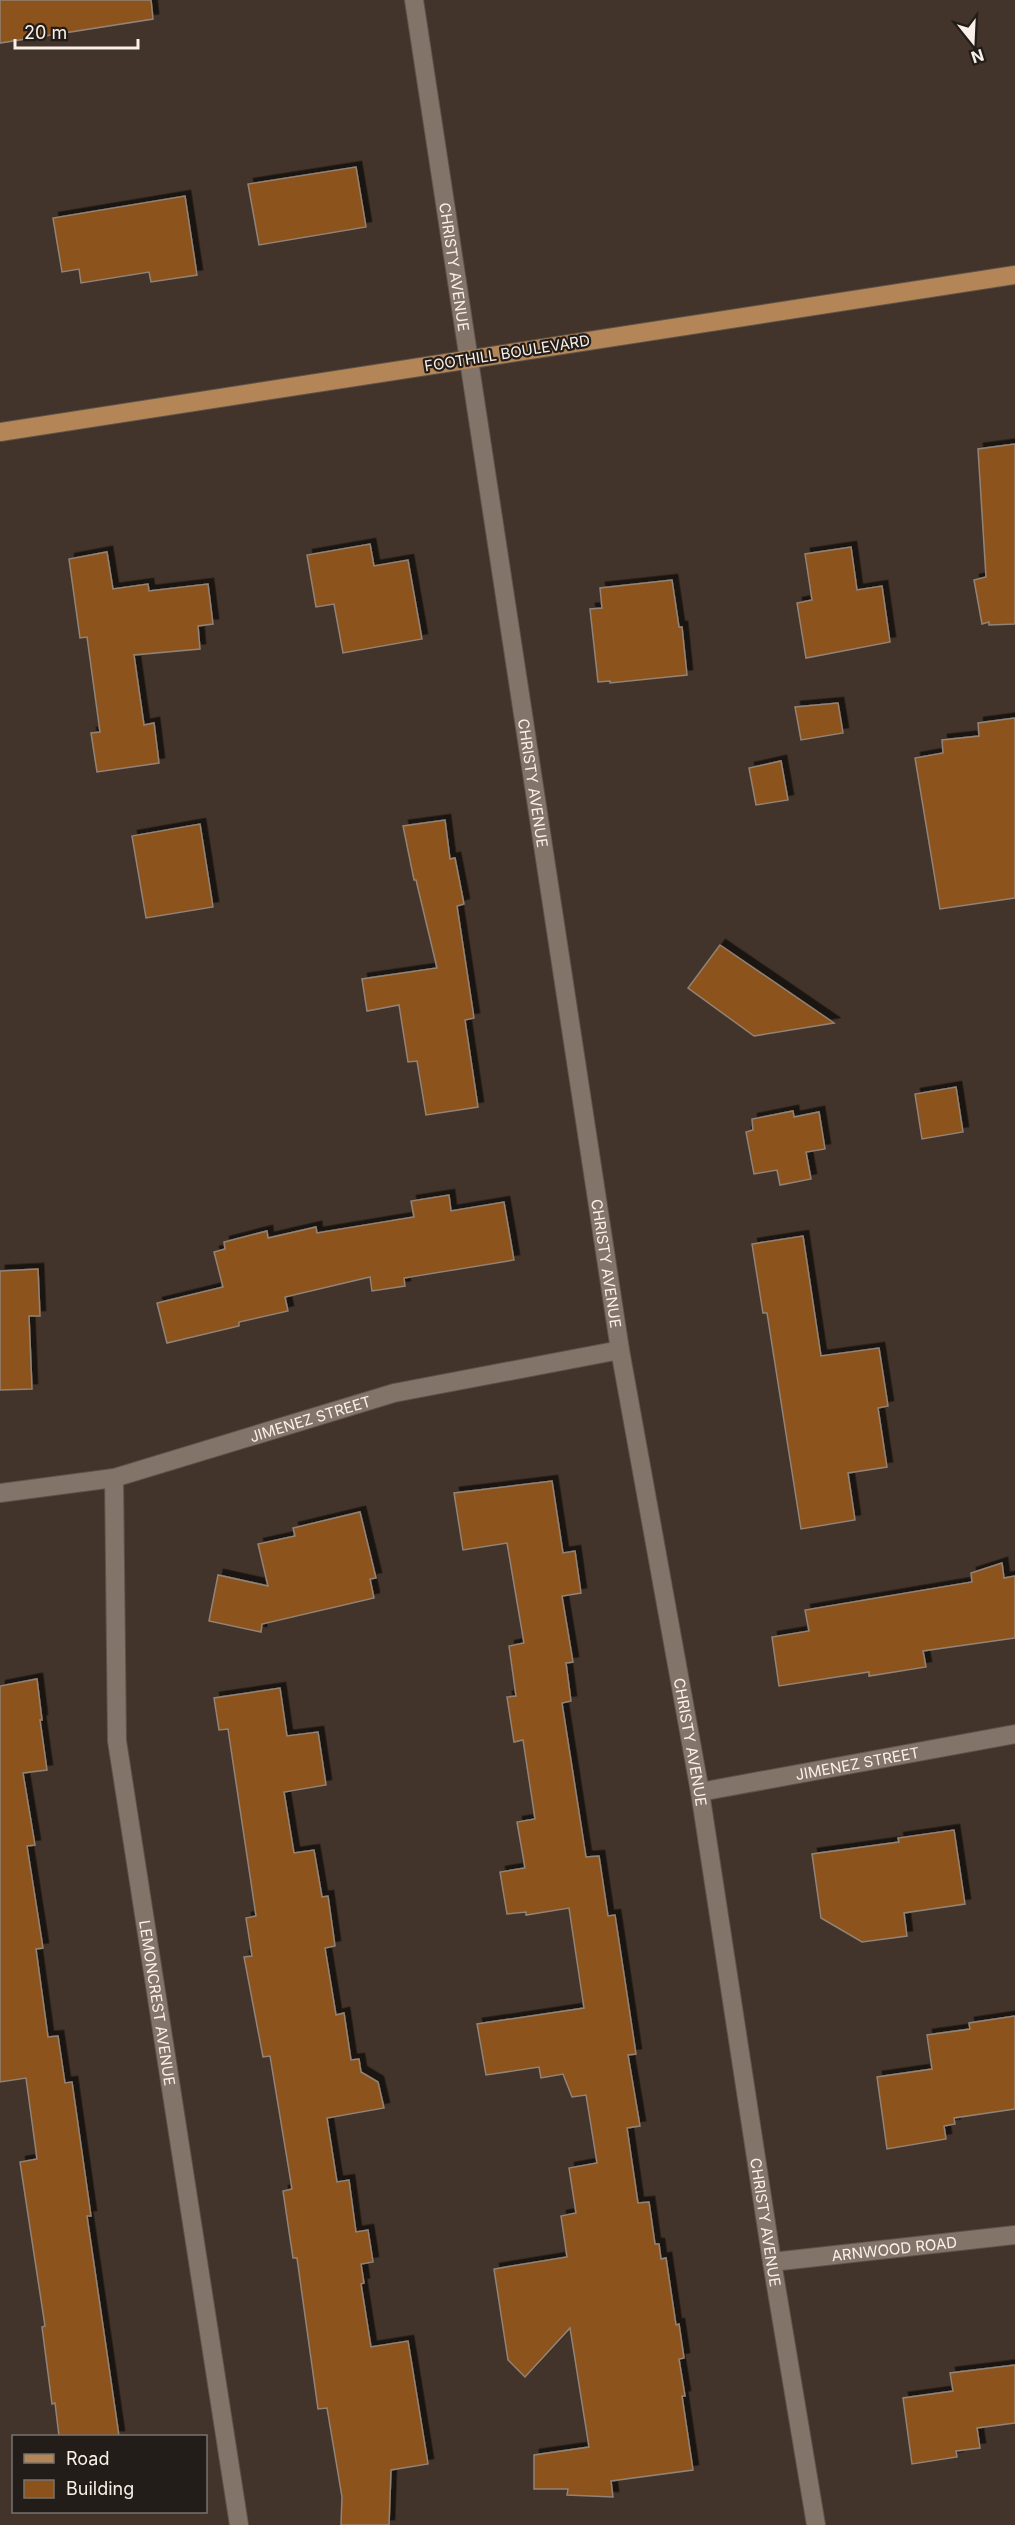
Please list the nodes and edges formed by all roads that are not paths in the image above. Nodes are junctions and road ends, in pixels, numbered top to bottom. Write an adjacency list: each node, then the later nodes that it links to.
1 (414, 0): 3 (street, CHRISTY AVENUE)
2 (1015, 275): 3 (main road, FOOTHILL BOULEVARD)
3 (470, 359): 4 (main road, FOOTHILL BOULEVARD); 5 (street, CHRISTY AVENUE)
4 (0, 432)
5 (620, 1350): 6 (street, JIMENEZ STREET); 9 (street, CHRISTY AVENUE)
6 (114, 1478): 7 (street, JIMENEZ STREET); 12 (street, LEMONCREST AVENUE)
7 (0, 1493)
8 (1015, 1734): 9 (street, JIMENEZ STREET)
9 (700, 1792): 11 (street, CHRISTY AVENUE)
10 (1015, 2235): 11 (street, ARNWOOD ROAD)
11 (772, 2262): 13 (street, CHRISTY AVENUE)
12 (238, 2525)
13 (816, 2525)

